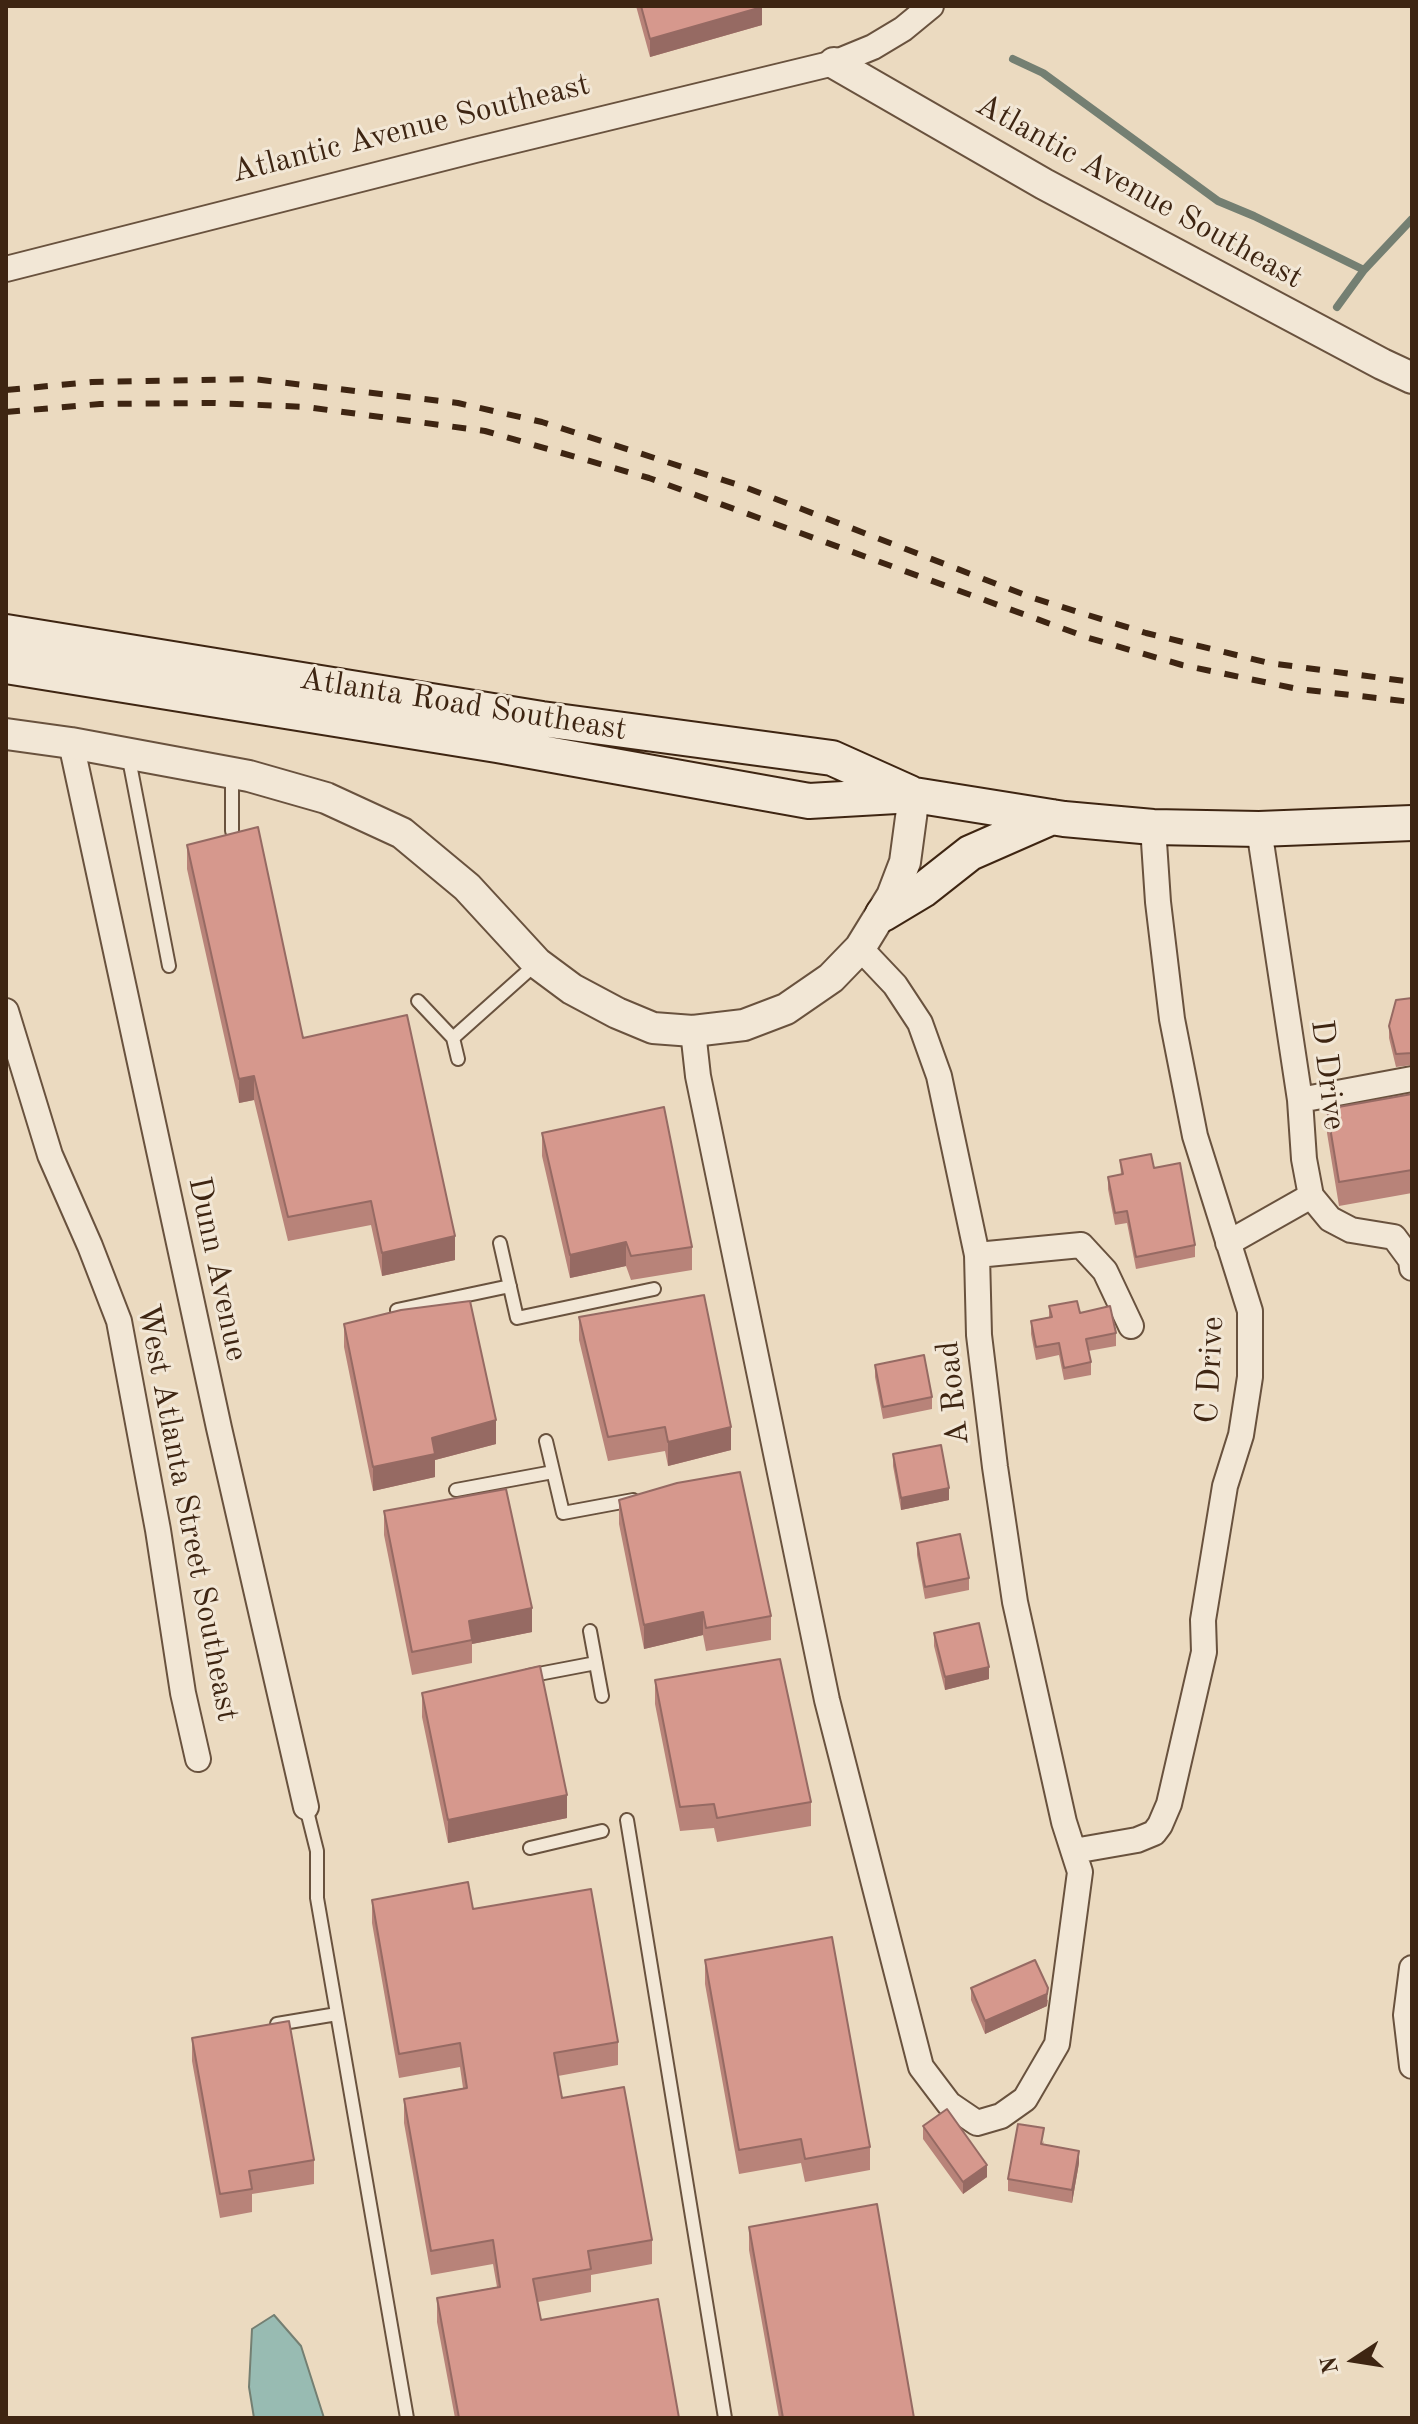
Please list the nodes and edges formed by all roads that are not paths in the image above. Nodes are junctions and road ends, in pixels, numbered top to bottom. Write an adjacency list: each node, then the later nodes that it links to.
1 (931, 6): 2 (street, Atlantic Avenue Southeast)
2 (834, 63): 3 (street, Atlantic Avenue Southeast); 4 (street, Atlantic Avenue Southeast)
3 (6, 269)
4 (1412, 378)
5 (6, 632): 11 (main road, Atlanta Road Southeast)
6 (6, 666): 11 (main road, Atlanta Road Southeast)
7 (6, 734): 8 (street)
8 (71, 743): 9 (street); 46 (street, Dunn Avenue)
9 (128, 754): 10 (street); 20 (lane)
10 (232, 773): 16 (lane); 19 (street)
11 (914, 795): 12 (main road, Atlanta Road Southeast); 17 (street)
12 (1052, 817): 14 (main road, Atlanta Road Southeast); 17 (main road)
13 (1412, 823): 15 (main road, Atlanta Road Southeast)
14 (1153, 827): 15 (main road, Atlanta Road Southeast); 30 (street, C Drive)
15 (1259, 829): 27 (street, D Drive)
16 (232, 831)
17 (883, 914): 18 (street)
18 (860, 948): 23 (street); 31 (street, A Road)
19 (537, 963): 23 (street); 24 (lane)
20 (169, 966)
21 (418, 1001): 24 (lane)
22 (6, 1011): 45 (street, West Atlanta Street Southeast)
23 (693, 1031): 50 (street, A Road)
24 (453, 1038): 25 (lane)
25 (458, 1059)
26 (1412, 1079): 27 (street)
27 (1300, 1100): 28 (street, D Drive)
28 (1311, 1196): 30 (street); 32 (street)
29 (500, 1243): 33 (lane)
30 (1228, 1243): 50 (street, C Drive)
31 (977, 1255): 36 (street); 50 (street, A Road)
32 (1412, 1268)
33 (510, 1286): 34 (lane); 35 (lane)
34 (654, 1289)
35 (397, 1310)
36 (1131, 1326)
37 (546, 1441): 38 (lane)
38 (553, 1472): 39 (lane); 40 (lane)
39 (456, 1490)
40 (646, 1497)
41 (590, 1631): 42 (lane)
42 (596, 1663): 43 (lane); 44 (lane)
43 (512, 1679)
44 (602, 1696)
45 (198, 1759)
46 (306, 1807): 52 (lane)
47 (627, 1820): 56 (lane)
48 (602, 1831): 49 (lane)
49 (530, 1848)
50 (1074, 1851)
51 (1412, 1968): 54 (street)
52 (337, 2014): 53 (lane); 55 (lane)
53 (269, 2026)
54 (1412, 2066)
55 (407, 2418)
56 (725, 2418)

